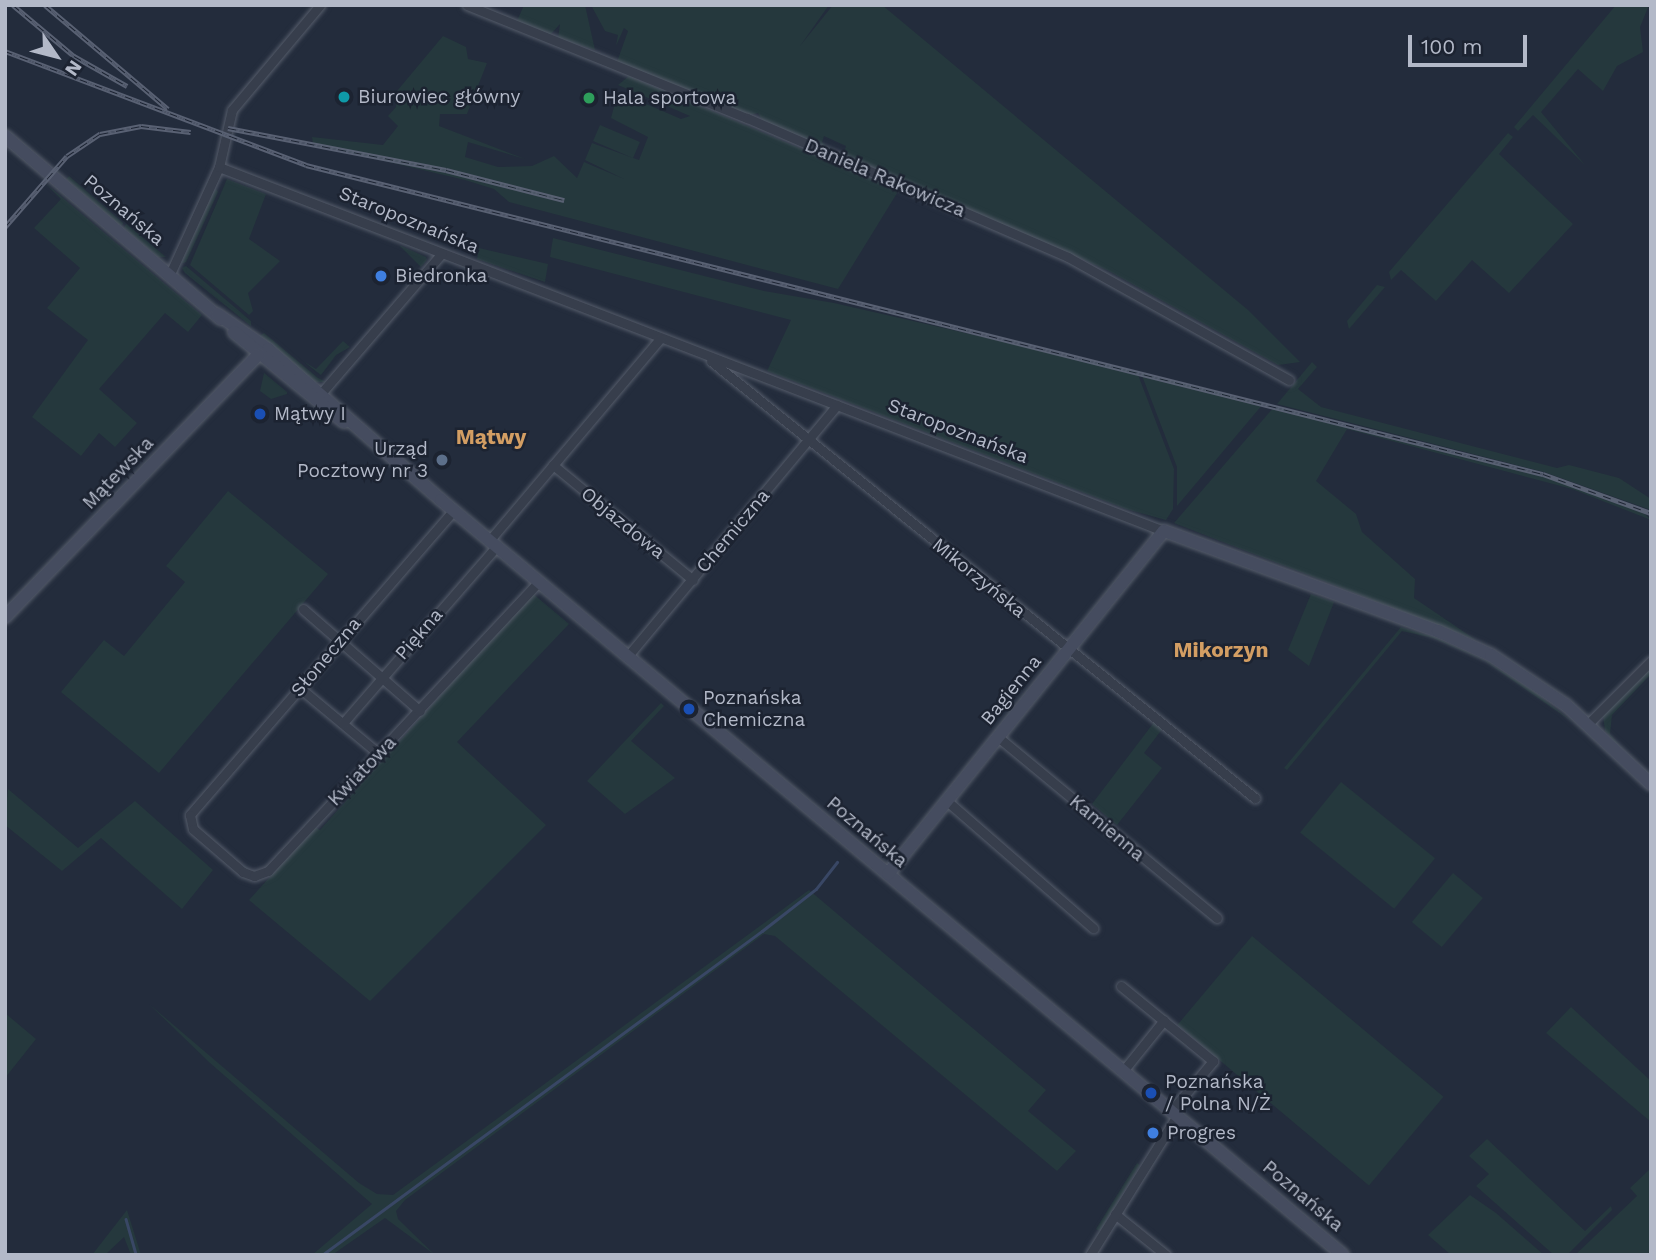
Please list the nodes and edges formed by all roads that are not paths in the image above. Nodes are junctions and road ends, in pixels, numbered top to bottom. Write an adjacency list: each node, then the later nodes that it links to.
1 (320, 5): 4 (street)
2 (467, 5): 15 (street, Daniela Rakowicza)
3 (5, 136): 6 (main road, Poznańska)
4 (219, 167): 5 (street, Staropoznańska); 6 (street)
5 (442, 253): 9 (street, Staropoznańska); 16 (street)
6 (170, 274): 7 (main road, Poznańska)
7 (217, 314): 8 (main road, Poznańska); 10 (main road, Poznańska)
8 (252, 337): 10 (main road); 12 (main road, Poznańska)
9 (660, 339): 11 (street, Staropoznańska); 19 (street)
10 (258, 355): 12 (main road); 16 (main road, Poznańska); 26 (main road, Mątewska)
11 (705, 356): 13 (street, Staropoznańska); 14 (street, Mikorzyńska)
12 (280, 359): 16 (main road, Poznańska)
13 (739, 368): 14 (street); 17 (street, Staropoznańska)
14 (733, 379): 18 (street, Mikorzyńska)
15 (1289, 380)
16 (318, 397): 20 (main road, Poznańska)
17 (838, 405): 18 (street, Chemiczna); 21 (street, Staropoznańska)
18 (808, 441): 23 (street, Chemiczna); 28 (street, Mikorzyńska)
19 (553, 465): 22 (street); 23 (street, Objazdowa)
20 (453, 511): 22 (main road, Poznańska); 27 (street, Słoneczna)
21 (1164, 531): 28 (main road, Bagienna); 35 (main road, Staropoznańska)
22 (493, 544): 24 (main road, Poznańska); 31 (street, Piękna)
23 (693, 580): 29 (street, Chemiczna)
24 (538, 582): 29 (main road, Poznańska); 33 (street, Kwiatowa)
25 (303, 608): 27 (street)
26 (5, 617)
27 (339, 640): 31 (street); 32 (street, Słoneczna)
28 (1068, 649): 36 (main road, Bagienna); 39 (street, Mikorzyńska)
29 (627, 657): 42 (main road, Poznańska)
30 (1651, 661): 35 (street)
31 (382, 677): 33 (street); 34 (street, Piękna)
32 (301, 689): 34 (street); 41 (street, Słoneczna)
33 (420, 711): 37 (street, Kwiatowa)
34 (342, 723): 37 (street)
35 (1588, 723): 38 (main road, Staropoznańska)
36 (998, 737): 40 (main road, Bagienna); 43 (street, Kamienna)
37 (379, 754): 41 (street, Kwiatowa)
38 (1651, 784)
39 (1255, 798)
40 (947, 801): 42 (main road, Bagienna); 44 (street)
41 (200, 804)
42 (888, 874): 47 (main road, Poznańska)
43 (1217, 918)
44 (1093, 928)
45 (1121, 986): 46 (street)
46 (1164, 1020): 47 (street); 48 (street)
47 (1123, 1071): 48 (main road, Poznańska)
48 (1174, 1113): 49 (street); 52 (main road, Poznańska)
49 (1115, 1214): 50 (street); 51 (street)
50 (1090, 1255)
51 (1166, 1255)
52 (1343, 1255)

